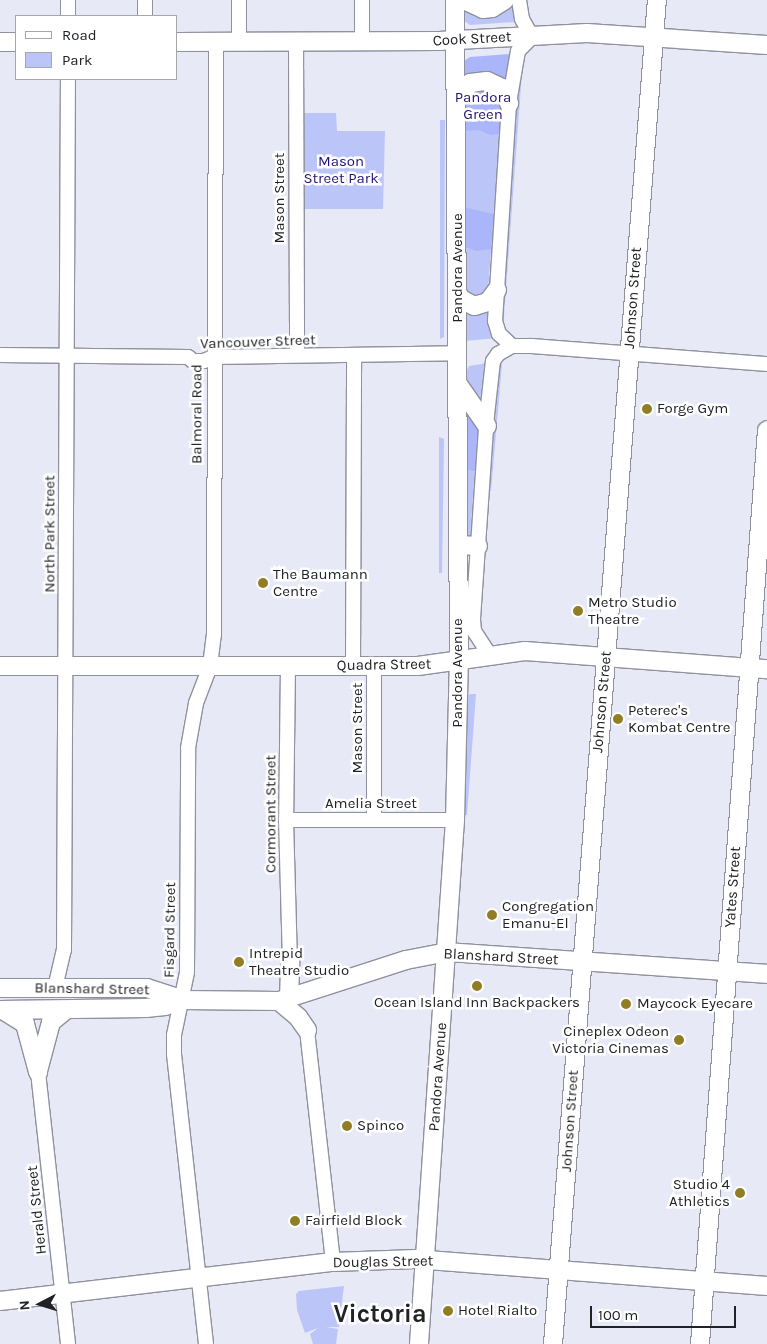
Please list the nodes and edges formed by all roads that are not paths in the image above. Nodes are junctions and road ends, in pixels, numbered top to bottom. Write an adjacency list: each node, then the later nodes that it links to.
1 (68, 0): 10 (street)
2 (145, 0): 11 (street)
3 (239, 0): 19 (street)
4 (362, 0): 21 (street)
5 (455, 0): 14 (main road, Pandora Avenue)
6 (464, 0): 7 (main road)
7 (504, 0)
8 (519, 0): 12 (street)
9 (657, 0): 13 (main road, Johnson Street)
10 (68, 15)
11 (145, 15)
12 (532, 37): 13 (main road, Cook Street); 14 (main road, Cook Street); 25 (street)
13 (654, 38): 22 (main road, Cook Street); 29 (main road, Johnson Street)
14 (457, 41): 21 (main road, Cook Street); 24 (main road, Pandora Avenue)
15 (0, 42): 16 (main road)
16 (15, 42)
17 (178, 42): 18 (main road, Cook Street)
18 (216, 42): 19 (main road, Cook Street); 35 (street, Balmoral Road)
19 (239, 42): 20 (main road, Cook Street)
20 (296, 42): 21 (main road, Cook Street); 32 (street, Mason Street)
21 (362, 42)
22 (767, 45)
23 (68, 80): 33 (street, North Park Street)
24 (458, 98): 25 (main road); 27 (main road, Pandora Avenue)
25 (509, 102): 26 (street)
26 (497, 290): 27 (main road); 28 (street)
27 (457, 292): 30 (main road, Pandora Avenue)
28 (512, 346): 29 (street); 38 (street, Pandora Avenue)
29 (629, 352): 36 (street); 43 (main road, Johnson Street)
30 (458, 353): 34 (street, Vancouver Street); 37 (main road, Pandora Avenue)
31 (0, 354): 33 (street, Vancouver Street)
32 (297, 355): 34 (street, Vancouver Street); 35 (street, Vancouver Street)
33 (67, 356): 35 (street, Vancouver Street); 50 (street, North Park Street)
34 (354, 356): 48 (street, Mason Street)
35 (213, 357): 46 (street, Balmoral Road)
36 (767, 364)
37 (458, 384): 38 (main road); 40 (main road, Pandora Avenue)
38 (487, 426): 41 (street, Pandora Avenue)
39 (767, 430): 51 (main road, Yates Street)
40 (458, 545): 41 (main road); 44 (main road, Pandora Avenue)
41 (478, 546): 42 (street, Pandora Avenue)
42 (489, 654): 43 (main road, Quadra Street); 44 (main road, Quadra Street)
43 (605, 656): 51 (main road, Quadra Street); 58 (main road, Johnson Street)
44 (459, 660): 49 (main road, Quadra Street); 55 (main road, Pandora Avenue)
45 (0, 666): 50 (main road, Quadra Street)
46 (210, 666): 47 (main road, Quadra Street); 50 (main road, Quadra Street); 64 (street, Fisgard Street)
47 (288, 666): 48 (main road, Quadra Street); 53 (street, Cormorant Street)
48 (353, 666): 49 (main road, Quadra Street)
49 (374, 666): 54 (street, Mason Street)
50 (65, 667): 62 (street, North Park Street)
51 (749, 667): 52 (main road, Quadra Street); 59 (main road, Yates Street)
52 (767, 669)
53 (286, 820): 54 (street, Amelia Street); 57 (street, Cormorant Street)
54 (374, 820): 55 (street, Amelia Street)
55 (455, 820): 56 (main road, Pandora Avenue)
56 (447, 952): 58 (main road, Blanshard Street); 63 (main road, Blanshard Street); 69 (main road, Pandora Avenue)
57 (290, 961): 63 (main road)
58 (582, 961): 59 (main road, Blanshard Street); 71 (main road, Johnson Street)
59 (726, 971): 60 (main road, Blanshard Street); 73 (main road, Yates Street)
60 (767, 974)
61 (0, 988): 62 (main road, Blanshard Street)
62 (55, 988): 64 (main road, Blanshard Street)
63 (296, 996): 64 (main road, Blanshard Street); 67 (main road); 67 (main road)
64 (183, 1000): 66 (main road, Blanshard Street); 72 (street, Fisgard Street)
65 (2, 1010): 66 (main road, Blanshard Street); 68 (main road)
66 (66, 1010): 68 (main road)
67 (307, 1030): 70 (street)
68 (38, 1072): 75 (street, Herald Street)
69 (424, 1260): 70 (main road, Douglas Street); 71 (main road, Douglas Street); 79 (main road, Pandora Avenue)
70 (333, 1262): 72 (main road, Douglas Street)
71 (559, 1272): 73 (main road, Douglas Street); 80 (main road, Johnson Street)
72 (199, 1278): 75 (main road, Douglas Street); 78 (street, Fisgard Street)
73 (704, 1283): 74 (main road, Douglas Street); 81 (main road, Yates Street)
74 (767, 1286)
75 (62, 1293): 76 (main road, Douglas Street); 77 (street, Herald Street)
76 (0, 1301)
77 (68, 1344)
78 (206, 1344)
79 (419, 1344)
80 (553, 1344)
81 (700, 1344)

